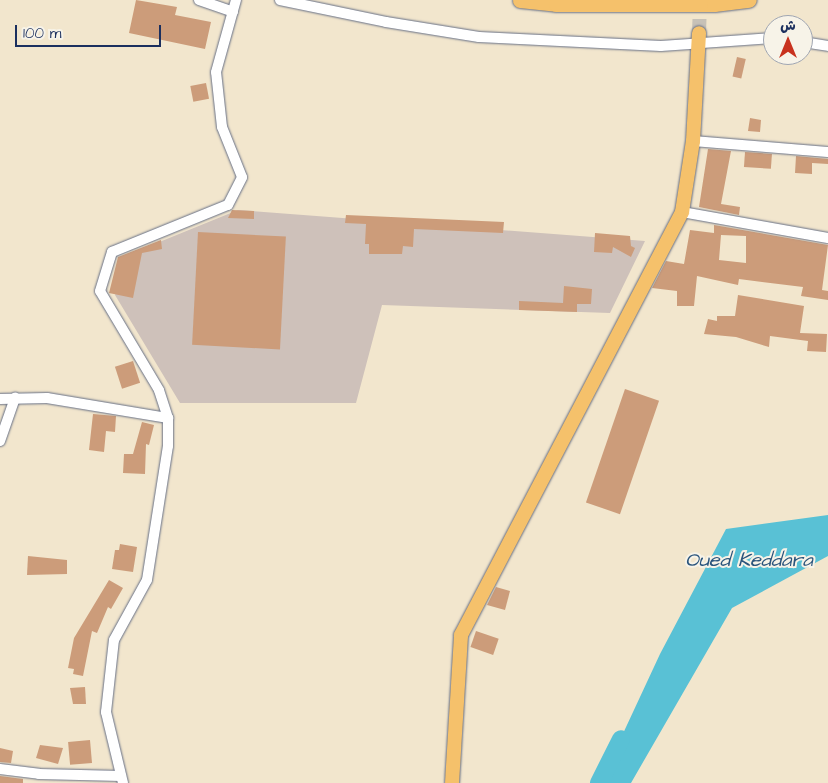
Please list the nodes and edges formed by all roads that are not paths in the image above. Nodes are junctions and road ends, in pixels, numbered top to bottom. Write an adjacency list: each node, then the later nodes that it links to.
1 (199, 0): 6 (street)
2 (236, 0): 6 (street)
3 (280, 0): 8 (street)
4 (520, 0): 5 (highway)
5 (750, 0)
6 (232, 12): 17 (street)
7 (763, 38): 8 (street)
8 (700, 39): 11 (main road)
9 (813, 44): 10 (street)
10 (828, 46)
11 (693, 140): 12 (street); 13 (main road)
12 (828, 152)
13 (682, 212): 14 (street); 21 (main road)
14 (828, 238)
15 (15, 398): 16 (street); 17 (street); 18 (street)
16 (0, 400)
17 (168, 418): 20 (street)
18 (0, 441)
19 (0, 769): 20 (street)
20 (122, 779)
21 (452, 783)

